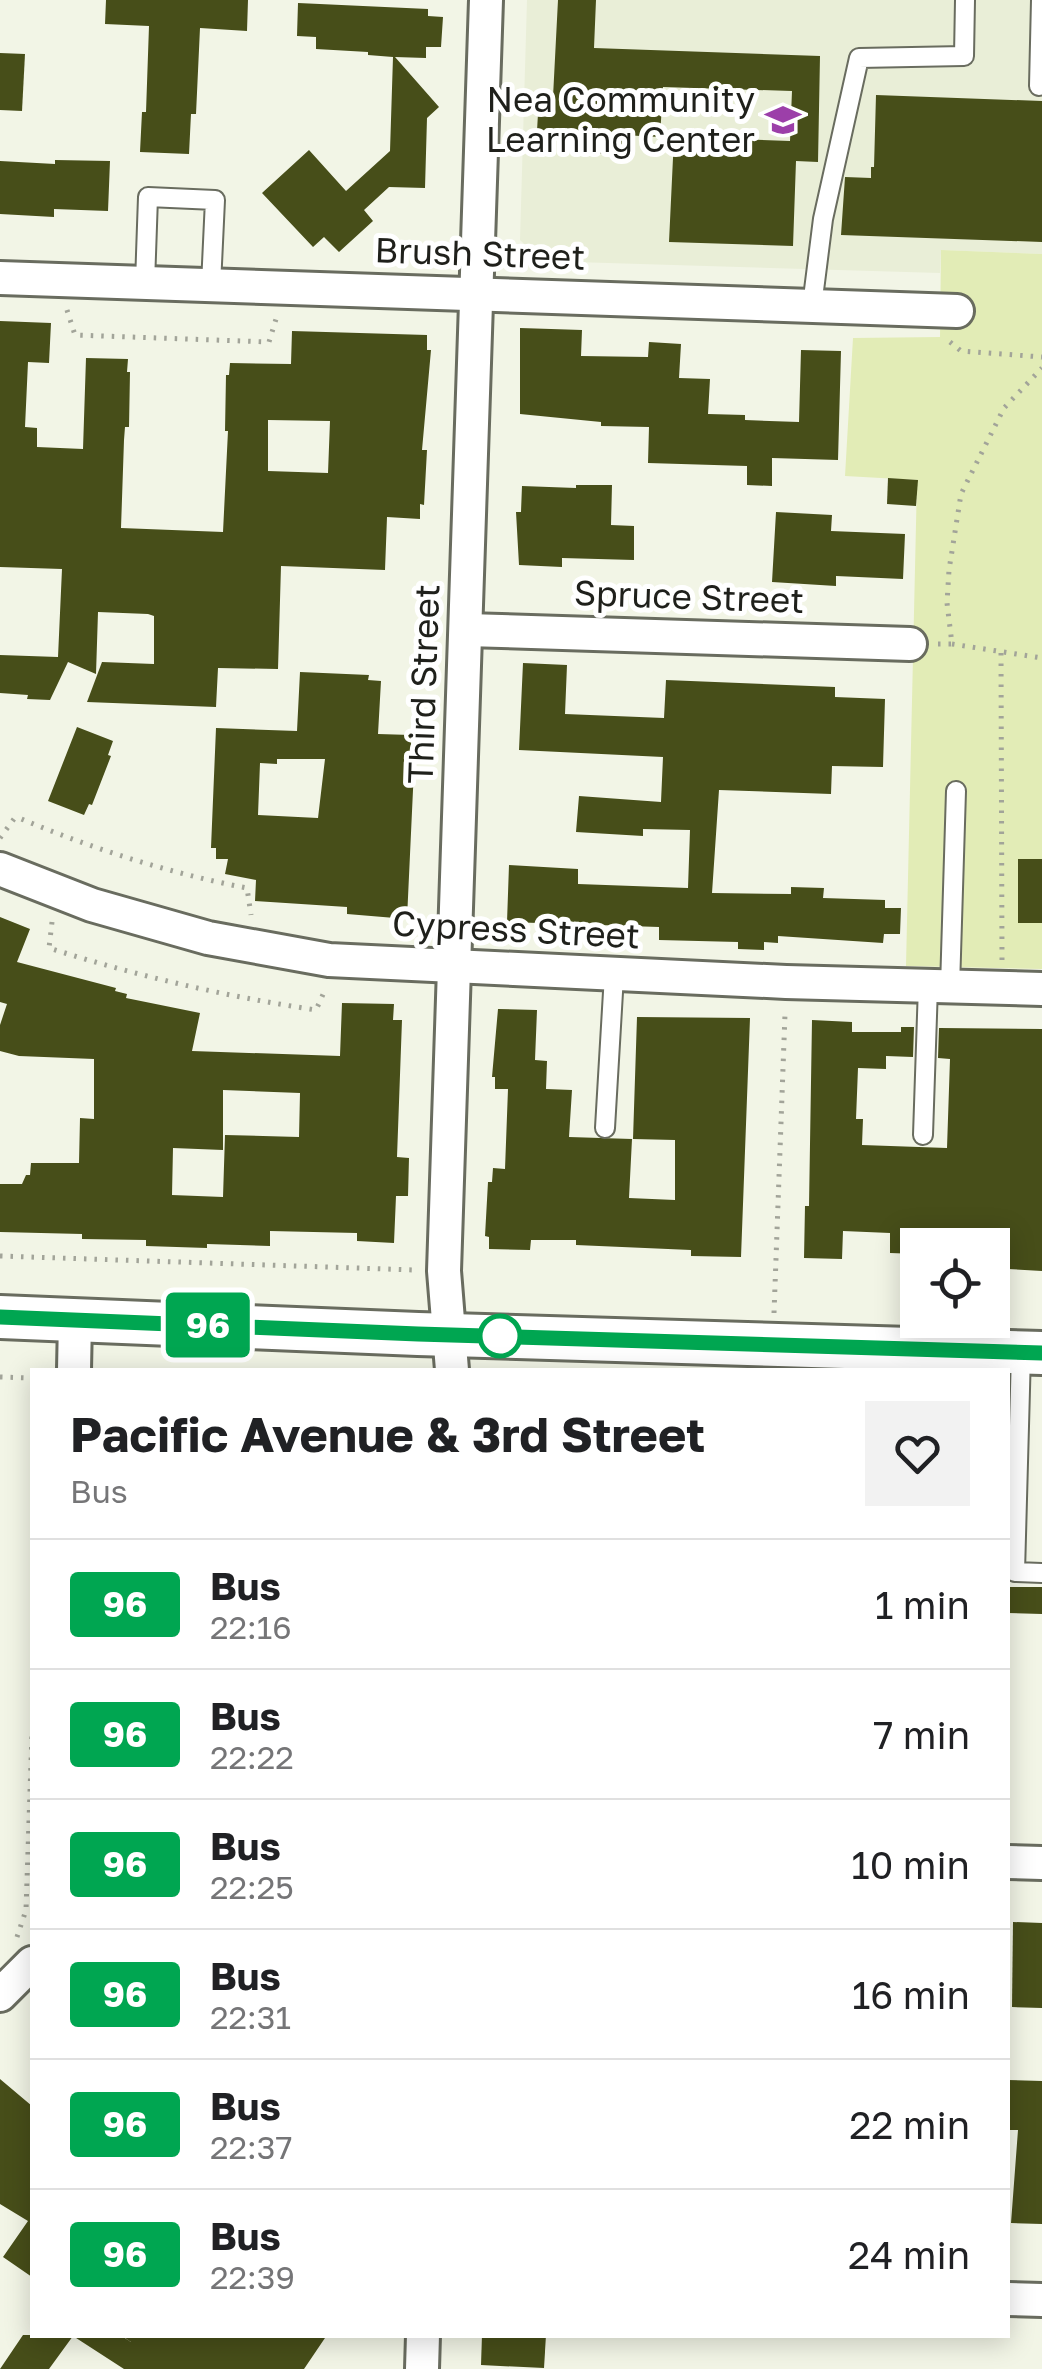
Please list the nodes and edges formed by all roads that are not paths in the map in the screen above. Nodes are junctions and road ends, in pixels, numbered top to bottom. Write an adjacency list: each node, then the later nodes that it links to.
1 (486, 0): 8 (street, Third Street)
2 (965, 0): 9 (lane)
3 (1041, 0): 4 (lane)
4 (1039, 86)
5 (0, 278): 6 (street, Brush Street)
6 (145, 282): 7 (street, Brush Street); 7 (lane)
7 (212, 284): 8 (street, Brush Street)
8 (476, 293): 9 (street, Brush Street); 11 (street, Third Street)
9 (812, 306): 10 (street, Brush Street)
10 (957, 312)
11 (466, 630): 12 (street, Spruce Street); 15 (street, Third Street)
12 (910, 644)
13 (956, 791): 17 (lane)
14 (0, 869): 15 (street, Cypress Street)
15 (453, 968): 16 (street, Cypress Street); 23 (street, Third Street)
16 (614, 975): 17 (street, Cypress Street); 19 (lane)
17 (939, 986): 18 (street, Cypress Street); 20 (lane)
18 (1042, 989)
19 (605, 1128)
20 (923, 1134)
21 (0, 1317): 22 (street)
22 (75, 1320): 23 (street); 25 (street)
23 (450, 1352): 24 (street)
24 (1031, 1353): 26 (lane)
25 (74, 1368)
26 (1042, 1573)
27 (1010, 1862): 28 (street)
28 (1042, 1863)
29 (21, 1953): 30 (street)
30 (0, 1994)
31 (1010, 2300): 32 (street)
32 (1042, 2300)
33 (424, 2338): 34 (street)
34 (422, 2369)

